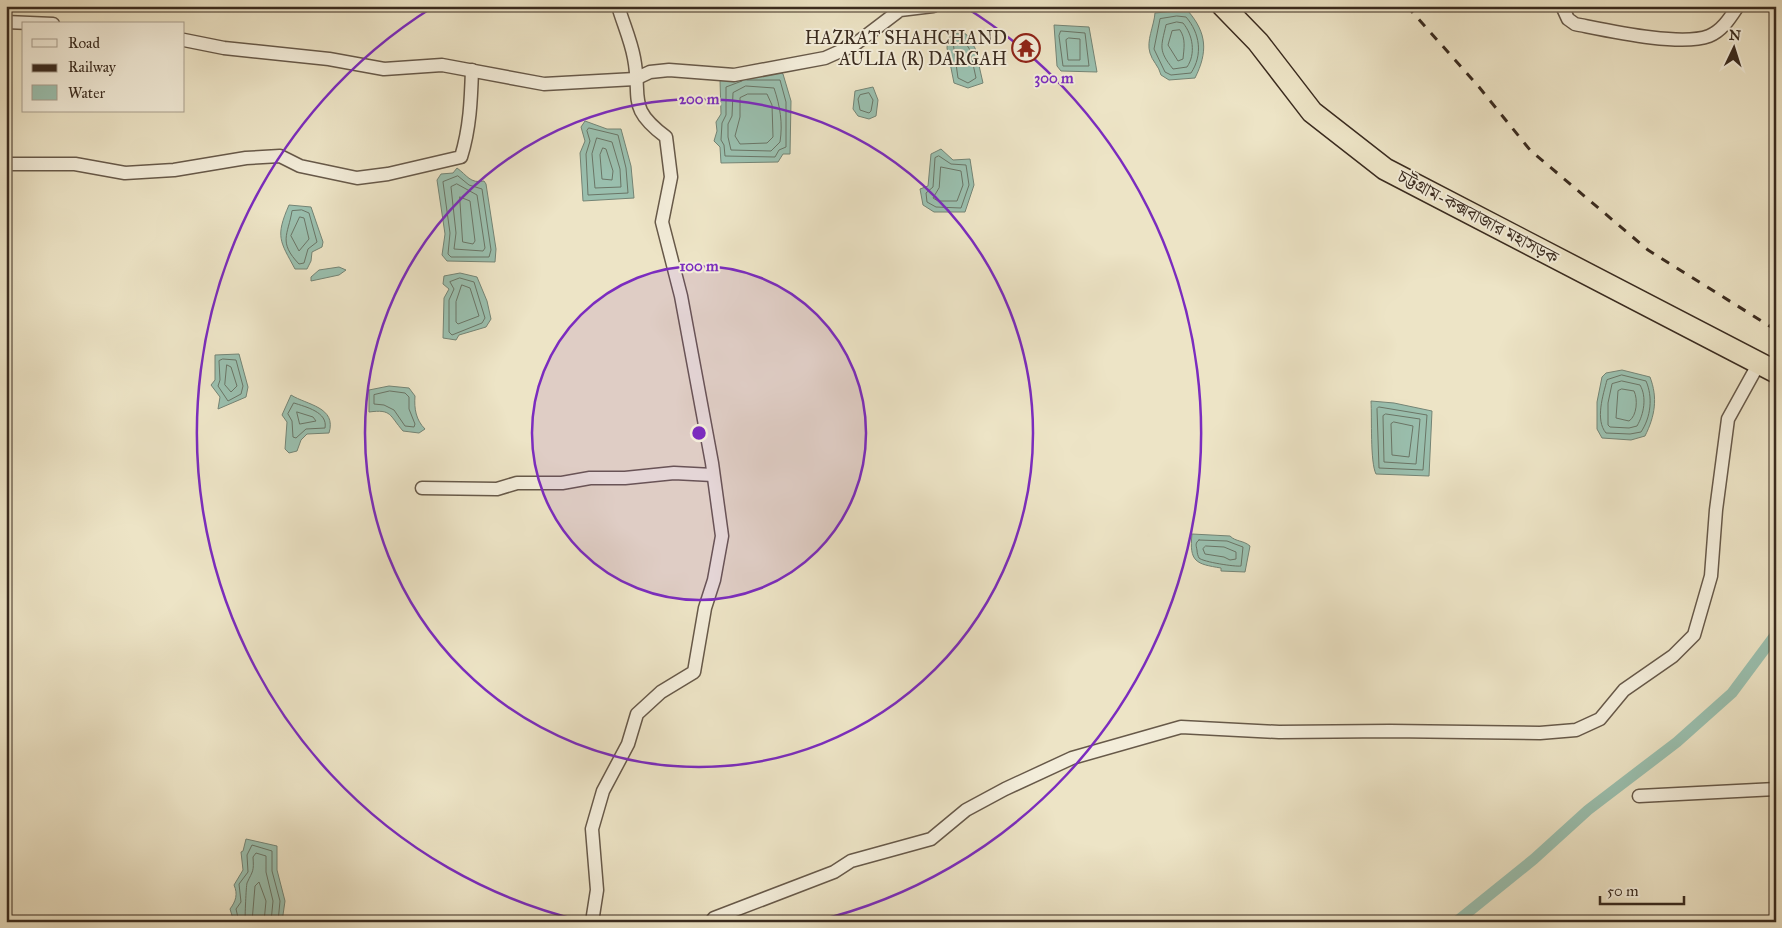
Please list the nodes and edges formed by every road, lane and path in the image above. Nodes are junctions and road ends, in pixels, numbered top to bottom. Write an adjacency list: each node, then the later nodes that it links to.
1 (933, 6): 10 (street)
2 (1223, 6): 12 (highway, চট্টগ্রাম-কক্সবাজার মহাসড়ক)
3 (1562, 6): 4 (street)
4 (1738, 6)
5 (614, 7): 10 (street)
6 (6, 22): 7 (street)
7 (22, 23)
8 (185, 40): 9 (street)
9 (472, 70): 10 (street); 11 (street)
10 (635, 79): 13 (street)
11 (6, 164)
12 (1767, 368): 18 (street)
13 (713, 475): 14 (street); 17 (street)
14 (422, 488)
15 (1776, 789): 16 (street)
16 (1639, 796)
17 (592, 922)
18 (711, 922)

